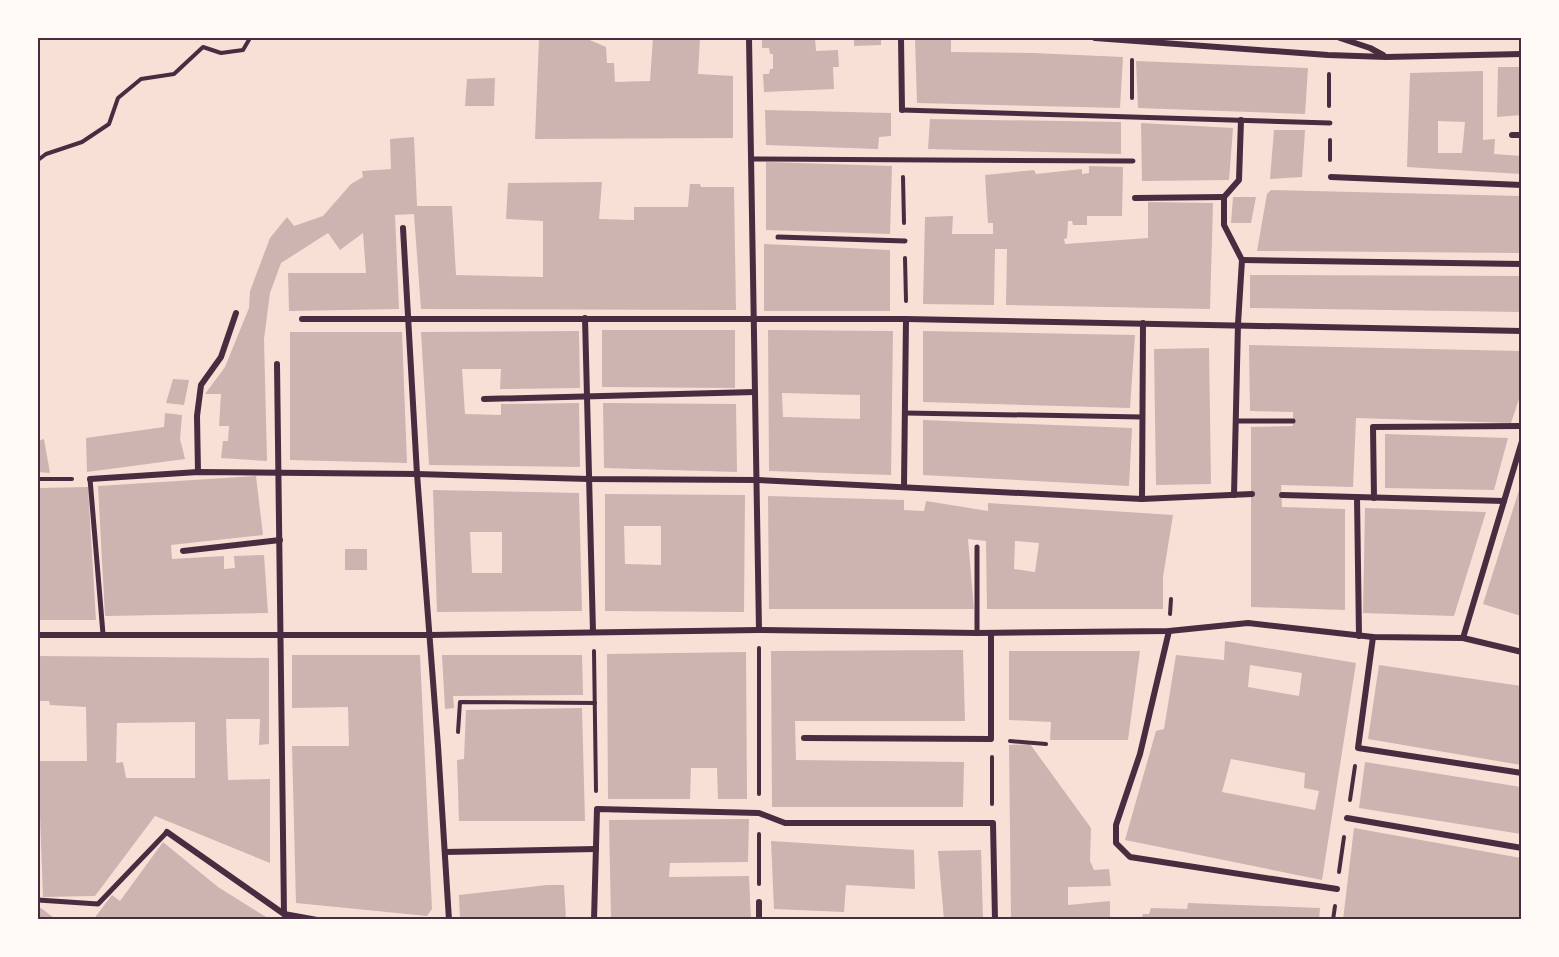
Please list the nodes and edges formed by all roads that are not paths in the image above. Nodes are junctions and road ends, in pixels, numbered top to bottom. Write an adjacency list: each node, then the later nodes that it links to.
1 (749, 38): 12 (street)
2 (901, 38): 7 (street)
3 (1095, 38): 6 (street)
4 (1340, 38): 6 (street)
5 (1521, 54): 6 (street)
6 (1386, 57)
7 (902, 110): 8 (street)
8 (1240, 120): 9 (street); 16 (street)
9 (1330, 123)
10 (1512, 135): 11 (street)
11 (1521, 135)
12 (752, 159): 13 (street); 27 (street)
13 (1133, 161)
14 (1330, 177): 15 (street)
15 (1521, 185)
16 (1224, 197): 17 (street); 21 (street)
17 (1135, 198)
18 (403, 228): 25 (street)
19 (778, 237): 20 (street)
20 (905, 240)
21 (1242, 260): 22 (street); 30 (street)
22 (1521, 264)
23 (236, 313): 42 (street)
24 (302, 318): 25 (street)
25 (408, 318): 26 (street); 44 (street)
26 (585, 318): 27 (street); 34 (street)
27 (754, 318): 28 (street); 33 (street)
28 (906, 319): 29 (street); 36 (street)
29 (1143, 323): 30 (street); 37 (street)
30 (1238, 324): 31 (street); 39 (street)
31 (1521, 331)
32 (277, 363): 43 (street)
33 (755, 392): 34 (street); 47 (street)
34 (587, 396): 35 (street); 46 (street)
35 (484, 399)
36 (905, 413): 37 (street); 48 (street)
37 (1142, 417): 54 (street)
38 (1293, 420): 39 (street)
39 (1236, 421): 50 (street)
40 (1521, 426): 53 (street)
41 (1521, 441): 55 (street)
42 (198, 472): 43 (street); 45 (street)
43 (279, 474): 44 (street); 56 (street)
44 (417, 474): 46 (street); 67 (street)
45 (90, 479): 65 (street)
46 (589, 479): 47 (street); 61 (street)
47 (757, 480): 48 (street); 59 (street)
48 (904, 486): 54 (street)
49 (1252, 494): 50 (street)
50 (1234, 495): 54 (street)
51 (1282, 495): 52 (street)
52 (1357, 497): 53 (street); 68 (street)
53 (1374, 498): 55 (street)
54 (1142, 499)
55 (1504, 501): 70 (street)
56 (280, 540): 58 (street); 66 (street)
57 (977, 547): 62 (street)
58 (183, 551)
59 (759, 630): 61 (street); 62 (street)
60 (1169, 631): 63 (street); 68 (street); 79 (street)
61 (593, 632): 67 (street)
62 (977, 633): 63 (street)
63 (992, 633): 72 (street)
64 (38, 634): 65 (street)
65 (103, 634): 66 (street)
66 (280, 634): 67 (street); 82 (street)
67 (430, 635): 78 (street)
68 (1359, 636): 69 (street)
69 (1373, 637): 70 (street); 73 (street)
70 (1463, 638): 71 (street)
71 (1521, 652)
72 (804, 738)
73 (1521, 773)
74 (1347, 818): 76 (street)
75 (167, 831): 80 (street); 82 (street)
76 (1521, 848)
77 (596, 849): 78 (street); 85 (street); 87 (street)
78 (445, 852): 84 (street)
79 (1337, 889)
80 (38, 900)
81 (759, 902): 86 (street)
82 (284, 914): 83 (street)
83 (317, 920)
84 (449, 920)
85 (594, 920)
86 (759, 920)
87 (995, 920)

